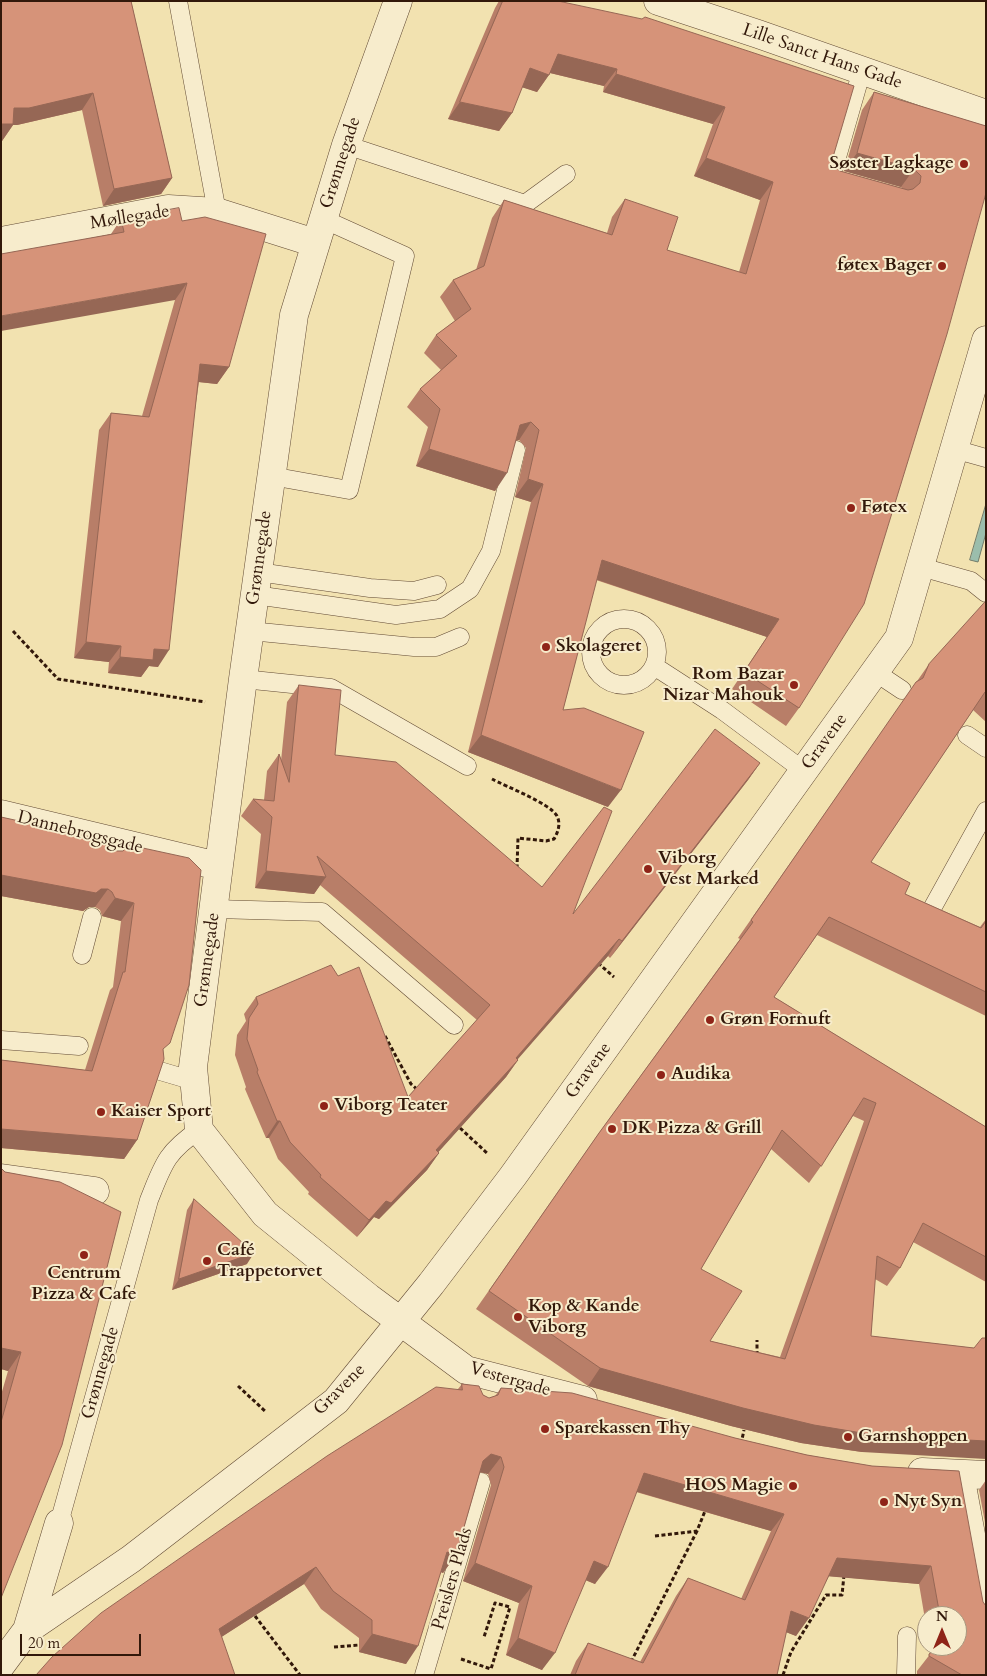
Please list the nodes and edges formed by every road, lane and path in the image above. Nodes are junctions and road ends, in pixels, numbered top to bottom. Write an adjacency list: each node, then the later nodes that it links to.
1 (178, 1): 9 (lane)
2 (398, 1): 6 (street, Grønnegade)
3 (658, 1): 4 (street, Lille Sanct Hans Gade)
4 (862, 70): 5 (street, Lille Sanct Hans Gade); 8 (lane)
5 (986, 114)
6 (346, 144): 7 (lane); 10 (street, Grønnegade)
7 (566, 174)
8 (860, 186)
9 (217, 212): 10 (street, Møllegade); 11 (street, Møllegade)
10 (319, 231): 16 (street, Grønnegade); 16 (lane)
11 (1, 241)
12 (986, 340): 13 (street, Gravene)
13 (954, 449): 15 (lane); 17 (street, Gravene)
14 (516, 450): 18 (lane)
15 (986, 458)
16 (271, 476): 18 (street, Grønnegade)
17 (921, 567): 20 (lane); 25 (street, Gravene)
18 (256, 583): 19 (lane); 22 (street, Grønnegade)
19 (438, 585)
20 (986, 594)
21 (13, 631): 28 (path)
22 (250, 631): 23 (lane); 26 (street, Grønnegade)
23 (460, 637)
24 (654, 666): 32 (lane)
25 (876, 672): 27 (lane); 32 (street, Gravene)
26 (243, 678): 28 (street, Grønnegade); 31 (lane)
27 (902, 690)
28 (240, 707): 35 (street, Grønnegade)
29 (967, 735): 30 (lane)
30 (986, 748)
31 (467, 766): 36 (path)
32 (804, 771): 42 (street, Gravene)
33 (986, 811): 38 (lane)
34 (1, 814): 35 (street, Dannebrogsgade)
35 (218, 866): 37 (street, Grønnegade)
36 (517, 873)
37 (215, 909): 43 (lane); 49 (street, Grønnegade)
38 (929, 914)
39 (92, 916): 40 (lane)
40 (82, 955)
41 (596, 962): 42 (path)
42 (640, 1000): 55 (street, Gravene)
43 (454, 1025)
44 (384, 1035): 48 (path)
45 (1, 1040): 46 (lane)
46 (79, 1046)
47 (160, 1071): 49 (lane)
48 (407, 1076): 50 (path); 51 (path)
49 (194, 1081): 52 (street, Grønnegade)
50 (401, 1082)
51 (418, 1090)
52 (199, 1130): 55 (street); 67 (lane, Grønnegade)
53 (1, 1178): 54 (street)
54 (95, 1191)
55 (400, 1322): 59 (street, Vestergade); 73 (street, Gravene)
56 (757, 1340): 57 (path)
57 (757, 1360)
58 (238, 1386): 60 (path)
59 (608, 1407)
60 (264, 1410)
61 (744, 1430): 62 (path)
62 (741, 1444)
63 (900, 1471): 64 (street)
64 (973, 1475): 72 (street)
65 (481, 1482): 78 (lane, Preislers Plads)
66 (705, 1511): 68 (path)
67 (59, 1523): 73 (street, Grønnegade)
68 (697, 1531): 69 (path); 79 (path)
69 (655, 1536)
70 (845, 1565): 83 (path)
71 (255, 1616): 81 (path)
72 (986, 1616)
73 (27, 1630): 80 (street, Gravene)
74 (906, 1636): 84 (lane)
75 (484, 1637): 78 (path)
76 (359, 1645): 77 (path)
77 (334, 1647)
78 (432, 1649): 82 (lane, Preislers Plads)
79 (631, 1663)
80 (1, 1664)
81 (300, 1675)
82 (424, 1675)
83 (783, 1675)
84 (906, 1675)

